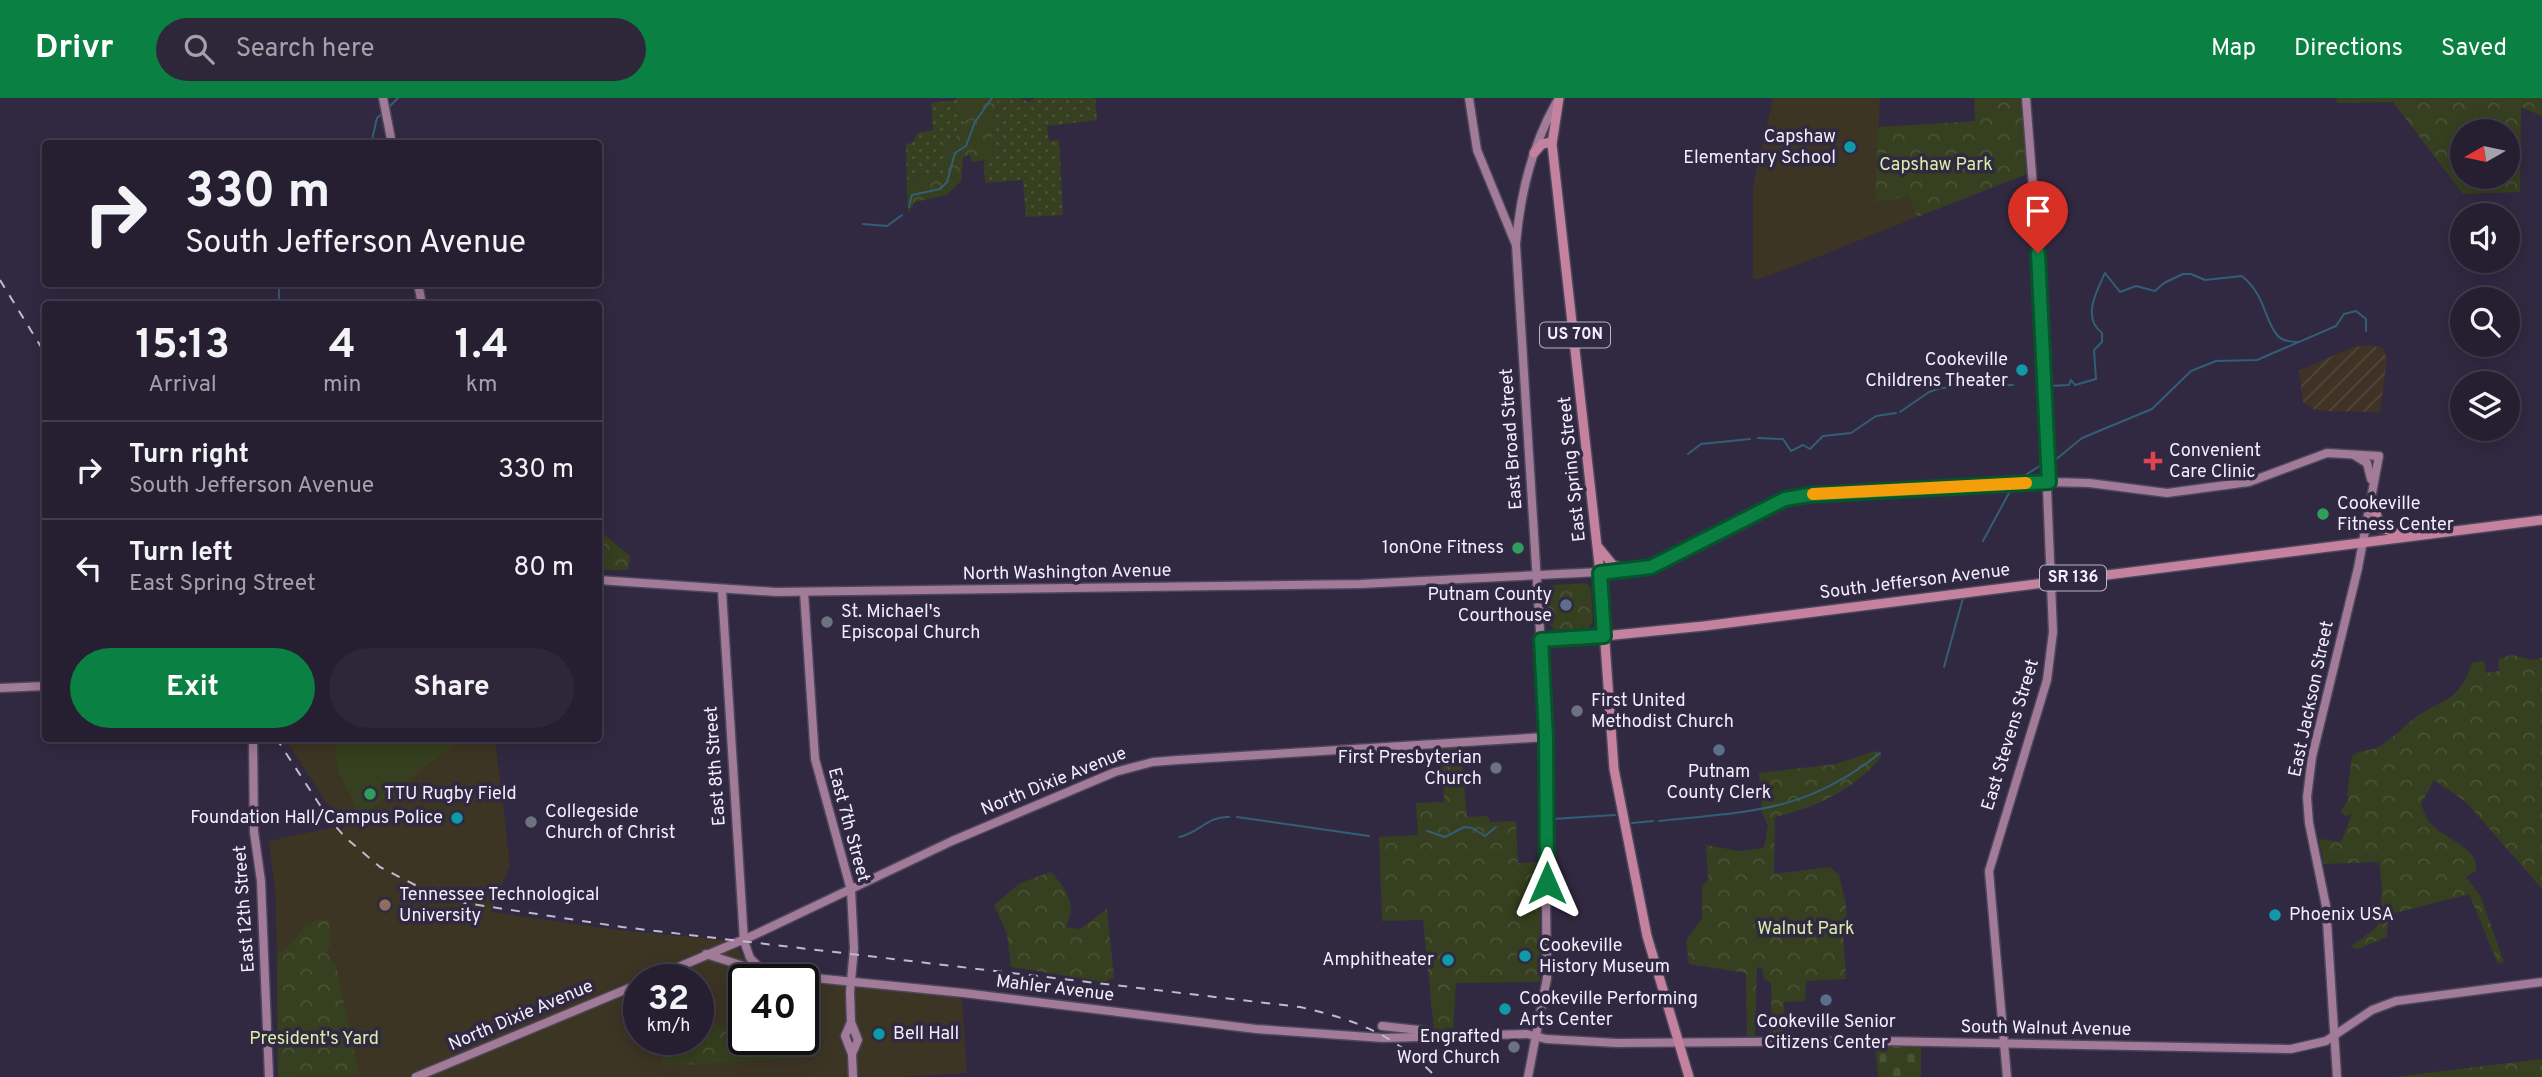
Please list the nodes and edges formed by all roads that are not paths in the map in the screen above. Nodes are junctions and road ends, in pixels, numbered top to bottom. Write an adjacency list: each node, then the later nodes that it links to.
1 (383, 98): 5 (street)
2 (1469, 98): 8 (street, East Broad Street)
3 (2026, 98): 11 (street, East Stevens Street)
4 (1558, 101): 6 (main road, East Spring Street / US 70N); 7 (street)
5 (391, 140)
6 (1552, 142): 7 (main road); 16 (main road, East Spring Street / US 70N)
7 (1534, 153): 8 (street)
8 (1516, 245): 19 (street, East Broad Street)
9 (2351, 454): 10 (street, North Washington Avenue); 11 (street, North Washington Avenue); 12 (street)
10 (2379, 456): 12 (street, East Jackson Street)
11 (2049, 482): 17 (street, North Washington Avenue); 21 (street, East Stevens Street)
12 (2371, 499): 14 (main road); 15 (street, East Jackson Street)
13 (2542, 520): 14 (main road, South Jefferson Avenue / SR 136)
14 (2409, 536): 15 (main road, South Jefferson Avenue / SR 136)
15 (2363, 541): 21 (main road, South Jefferson Avenue / SR 136); 44 (street, East Jackson Street)
16 (1597, 544): 17 (main road); 18 (main road, East Spring Street / US 70N)
17 (1633, 571): 18 (street, North Washington Avenue)
18 (1600, 573): 19 (street, North Washington Avenue); 24 (main road, East Spring Street / US 70N)
19 (1536, 576): 23 (street, North Washington Avenue); 25 (street, East Broad Street)
20 (602, 580): 22 (street, North Washington Avenue)
21 (2053, 580): 24 (main road, South Jefferson Avenue / SR 136); 47 (street, East Stevens Street)
22 (722, 591): 23 (street, North Washington Avenue); 31 (street, East 8th Street)
23 (804, 592): 30 (street, East 7th Street)
24 (1604, 636): 25 (street, South Jefferson Avenue); 46 (main road, East Spring Street / US 70N)
25 (1541, 640): 28 (street, East Broad Street)
26 (42, 685): 27 (street)
27 (0, 688)
28 (1546, 737): 30 (street, North Dixie Avenue); 45 (street, East Broad Street)
29 (253, 742): 48 (street, East 12th Street)
30 (851, 890): 31 (street, North Dixie Avenue); 39 (street, East 7th Street)
31 (744, 938): 32 (street, North Dixie Avenue); 34 (street)
32 (729, 945): 33 (street, North Dixie Avenue); 34 (street)
33 (706, 954): 35 (street, North Dixie Avenue); 36 (street, Mahler Avenue)
34 (750, 958): 37 (street)
35 (684, 964)
36 (737, 964)
37 (756, 964)
38 (819, 979): 39 (street, Mahler Avenue)
39 (850, 982): 43 (street, Mahler Avenue); 50 (street, East 7th Street)
40 (2542, 982): 44 (street, South Walnut Avenue)
41 (623, 991): 49 (street, North Dixie Avenue)
42 (1382, 1026): 43 (street)
43 (1455, 1035): 45 (street, South Walnut Avenue)
44 (2336, 1035): 47 (street, South Walnut Avenue); 54 (street, East Jackson Street)
45 (1536, 1037): 46 (street, South Walnut Avenue); 51 (street, East Broad Street)
46 (1680, 1041): 47 (street, South Walnut Avenue); 52 (main road, US 70N)
47 (2004, 1044): 53 (street, East Stevens Street)
48 (269, 1077)
49 (416, 1077)
50 (853, 1077)
51 (1528, 1077)
52 (1689, 1077)
53 (2007, 1077)
54 (2337, 1077)

